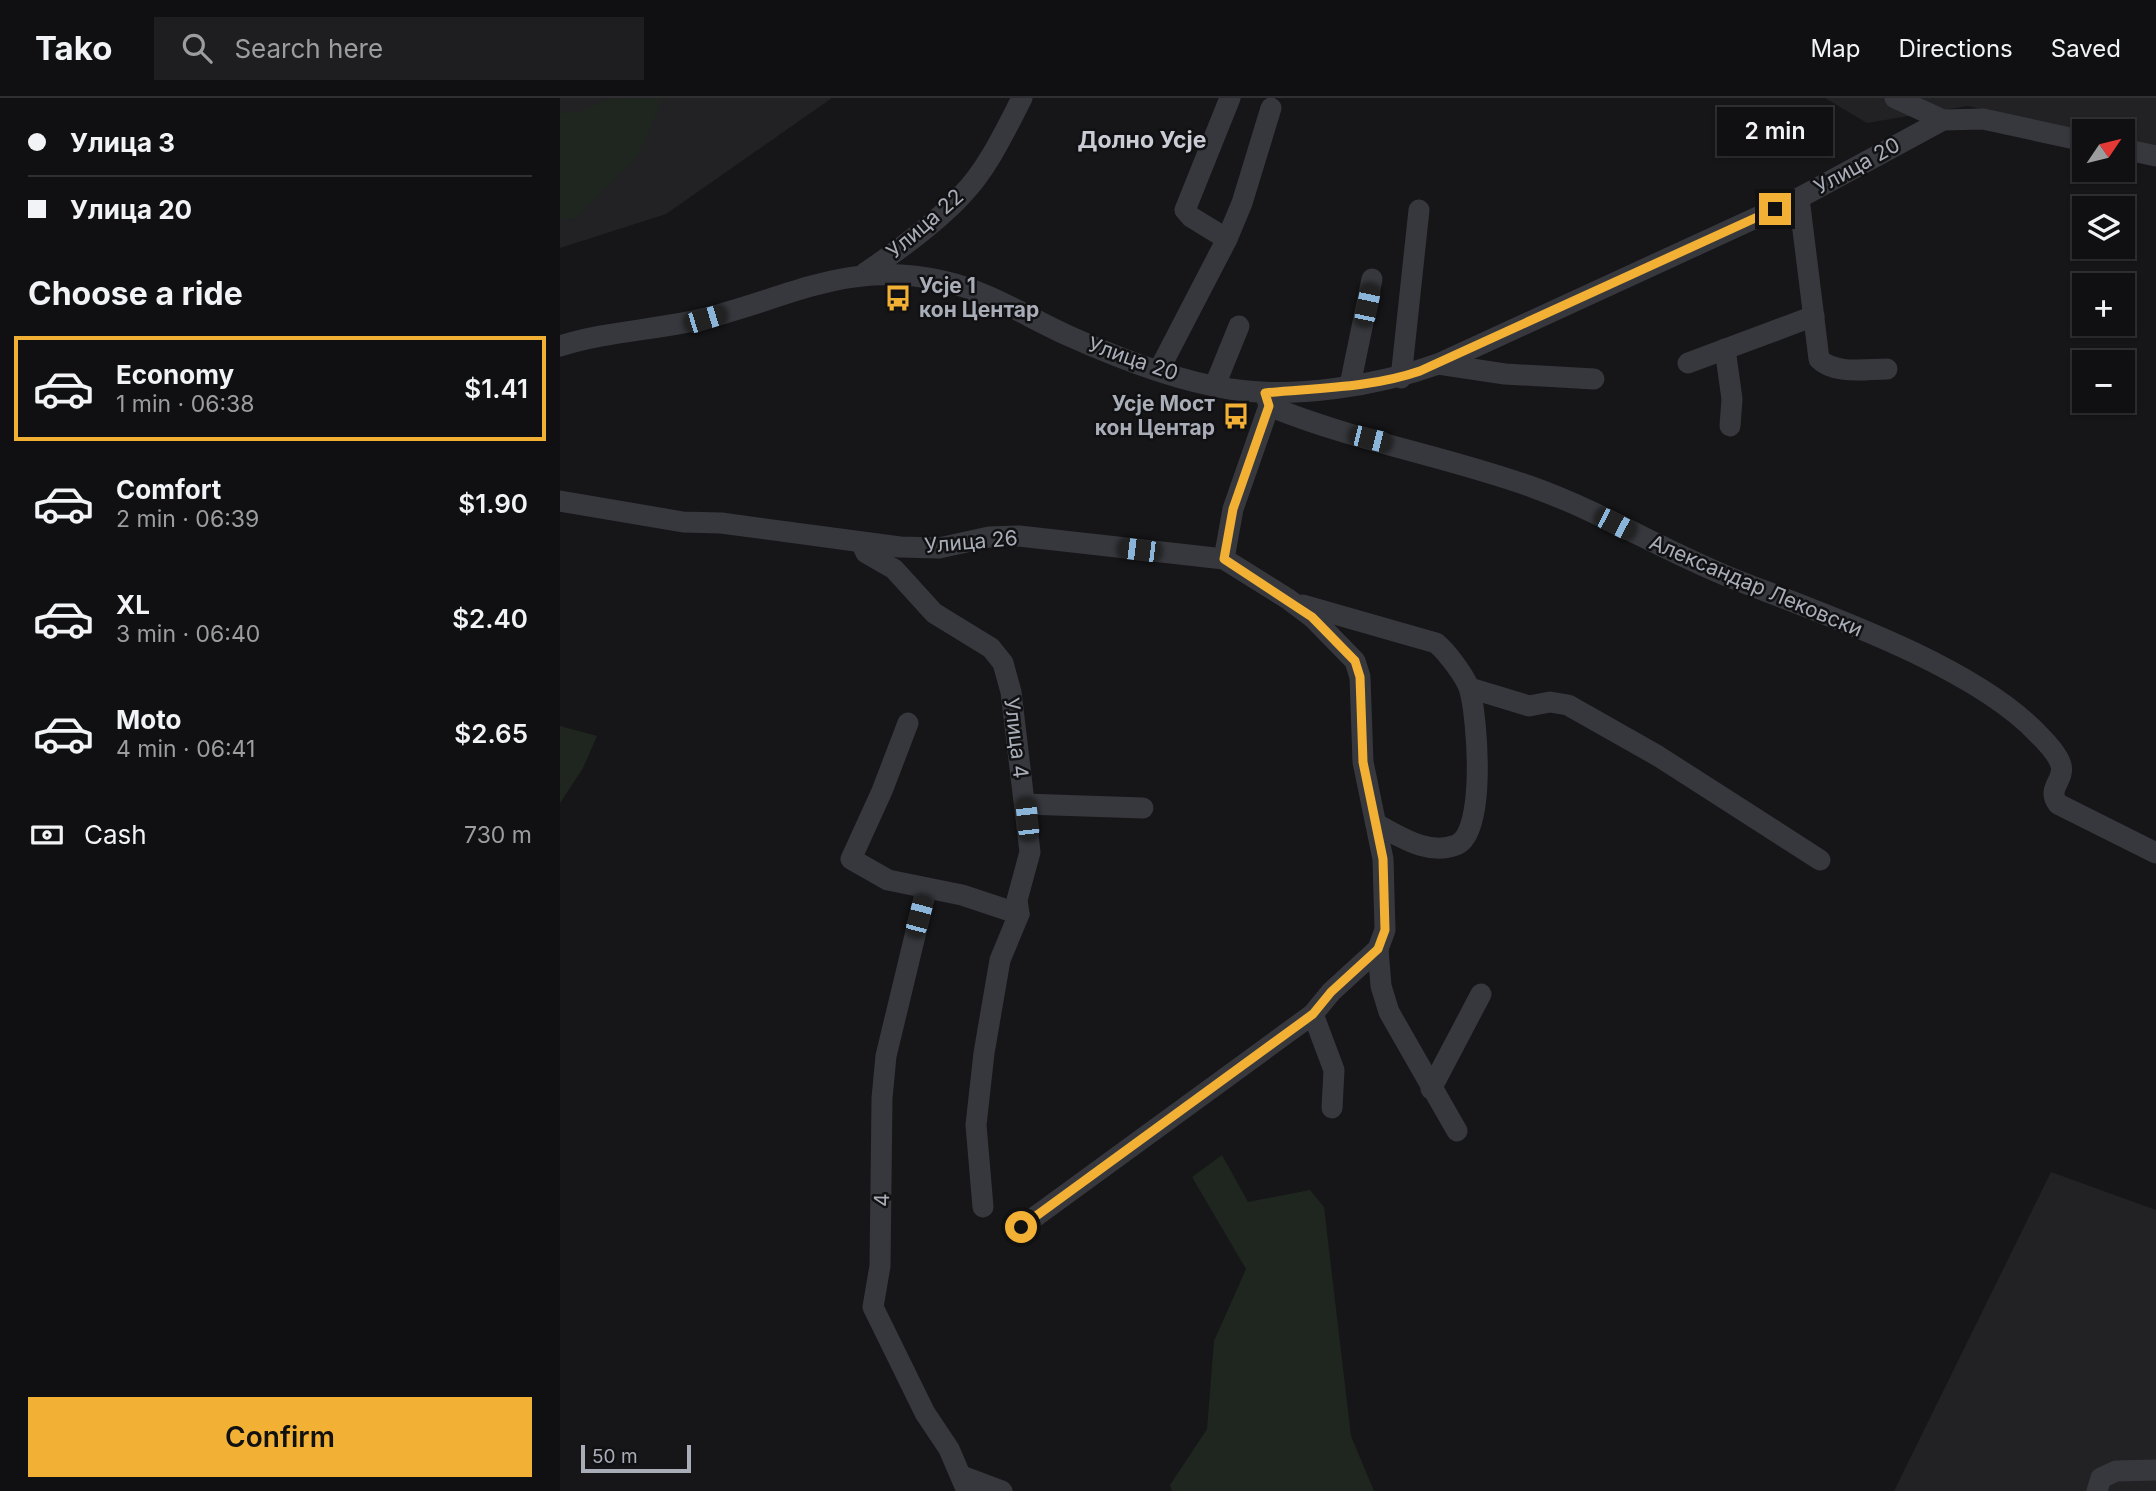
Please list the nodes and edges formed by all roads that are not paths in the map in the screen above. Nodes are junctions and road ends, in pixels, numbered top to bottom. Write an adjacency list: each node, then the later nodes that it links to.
1 (1022, 98): 12 (street, Улица 22)
2 (1230, 98): 11 (street)
3 (1895, 98): 5 (street)
4 (1271, 108): 11 (street)
5 (1942, 120): 6 (street, Улица 20); 9 (street, Улица 20)
6 (2072, 138)
7 (2135, 152): 8 (street)
8 (2156, 156)
9 (1799, 198): 14 (street); 19 (street, Улица 20)
10 (1419, 210): 22 (street)
11 (1227, 239): 21 (street)
12 (865, 273): 16 (street, Улица 20); 21 (street, Улица 20)
13 (1372, 279): 25 (street)
14 (1814, 316): 17 (street); 20 (street)
15 (1239, 326): 24 (street)
16 (560, 346)
17 (1726, 349): 18 (street); 27 (street)
18 (1688, 363)
19 (1438, 364): 22 (street, Улица 20); 23 (street)
20 (1887, 369)
21 (1159, 370): 24 (street, Улица 20)
22 (1401, 377): 25 (street, Улица 20)
23 (1594, 379)
24 (1215, 385): 26 (street, Улица 20)
25 (1350, 386): 26 (street, Улица 20)
26 (1267, 400): 30 (street); 37 (street, Александар Лековски)
27 (1730, 426)
28 (560, 501): 29 (street, Улица 26)
29 (861, 542): 30 (street, Улица 26); 34 (street, Улица 4)
30 (1224, 559): 31 (street, Улица 26)
31 (1288, 599): 32 (street); 36 (street)
32 (1469, 688): 36 (street); 38 (street)
33 (908, 723): 39 (street)
34 (1026, 804): 35 (street); 40 (street, Улица 4)
35 (1143, 808)
36 (1376, 824): 41 (street)
37 (2156, 853)
38 (1820, 860)
39 (926, 890): 40 (street); 50 (street, 4)
40 (1018, 914): 47 (street, Улица 4)
41 (1378, 949): 43 (street); 44 (street)
42 (1481, 994): 44 (street)
43 (1313, 1014): 45 (street); 48 (street)
44 (1431, 1089): 46 (street)
45 (1332, 1108)
46 (1457, 1131)
47 (983, 1207)
48 (1021, 1227)
49 (2156, 1470): 52 (street)
50 (965, 1483): 51 (street)
51 (1002, 1491)
52 (2097, 1491)

